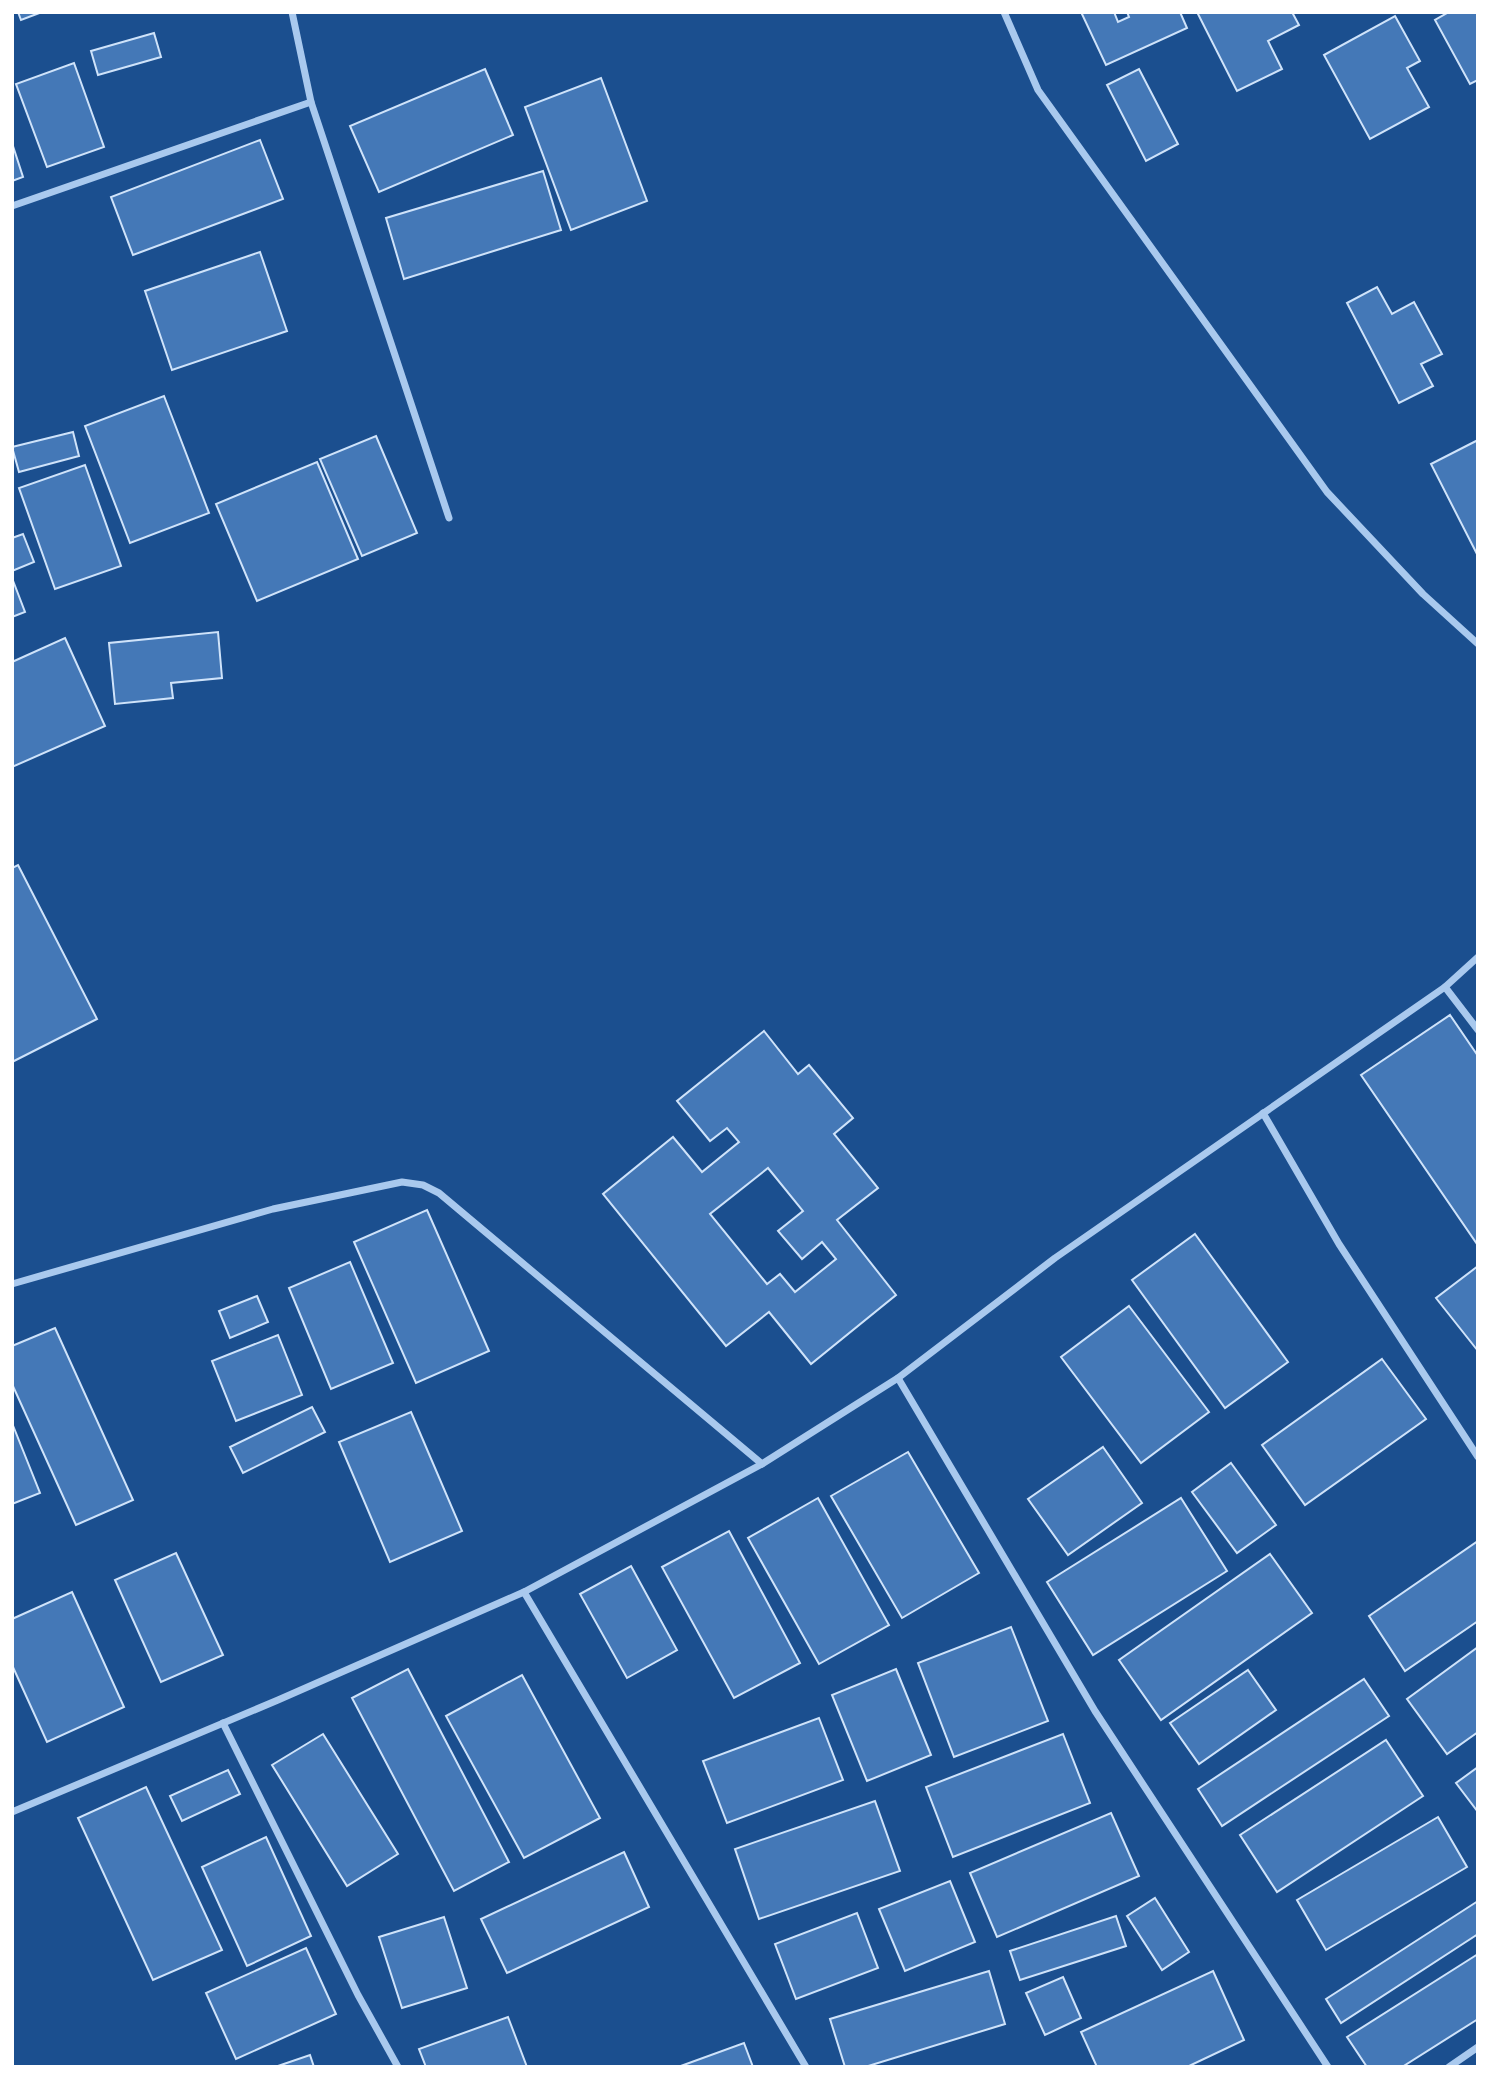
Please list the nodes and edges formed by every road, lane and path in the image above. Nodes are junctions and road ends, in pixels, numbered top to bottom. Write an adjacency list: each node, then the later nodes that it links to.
1 (292, 12): 3 (street)
2 (1004, 12): 6 (street)
3 (311, 102): 4 (street); 5 (street)
4 (12, 206)
5 (449, 519)
6 (1478, 644)
7 (1478, 957): 8 (street)
8 (1445, 987): 9 (street); 10 (street)
9 (1478, 1030)
10 (1263, 1113): 12 (street); 13 (street)
11 (12, 1284): 14 (street)
12 (898, 1378): 14 (street); 21 (street)
13 (1478, 1457)
14 (762, 1464): 15 (street)
15 (524, 1592): 16 (street); 20 (street)
16 (223, 1723): 17 (street); 19 (street)
17 (12, 1812)
18 (1478, 2047): 22 (street)
19 (398, 2067)
20 (806, 2067)
21 (1328, 2067)
22 (1450, 2067)

